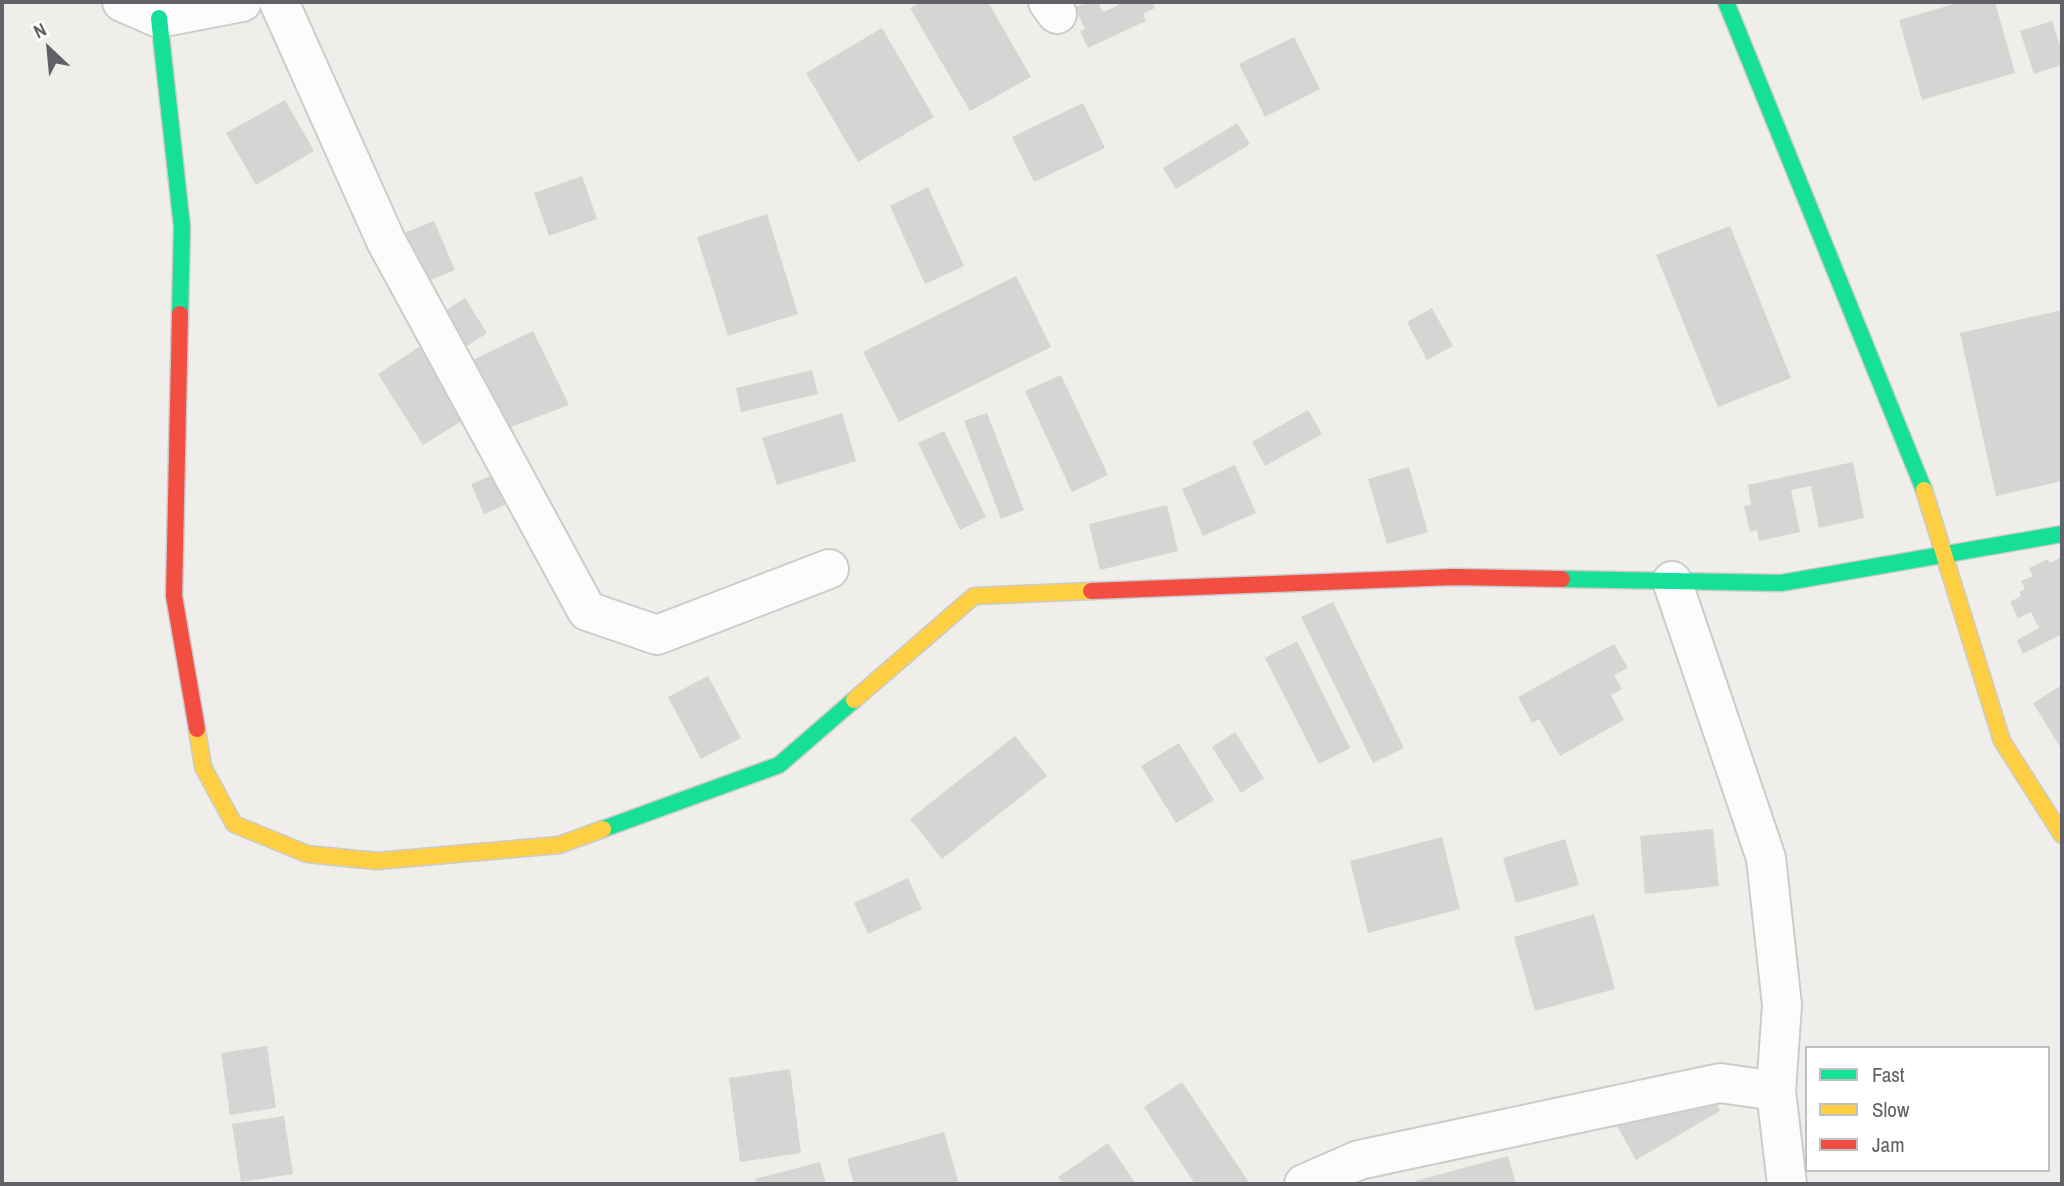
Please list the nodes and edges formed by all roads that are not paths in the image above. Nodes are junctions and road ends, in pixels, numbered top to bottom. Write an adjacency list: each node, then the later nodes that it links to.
1 (122, 2): 5 (street)
2 (242, 2): 5 (street)
3 (279, 2): 8 (street)
4 (1726, 2): 7 (street)
5 (159, 18): 9 (street)
6 (2062, 534): 7 (street)
7 (1945, 552): 9 (street); 10 (street)
8 (829, 569)
9 (1672, 581): 11 (street)
10 (2062, 835)
11 (1776, 1091): 12 (street); 13 (street)
12 (1304, 1184)
13 (1787, 1184)

